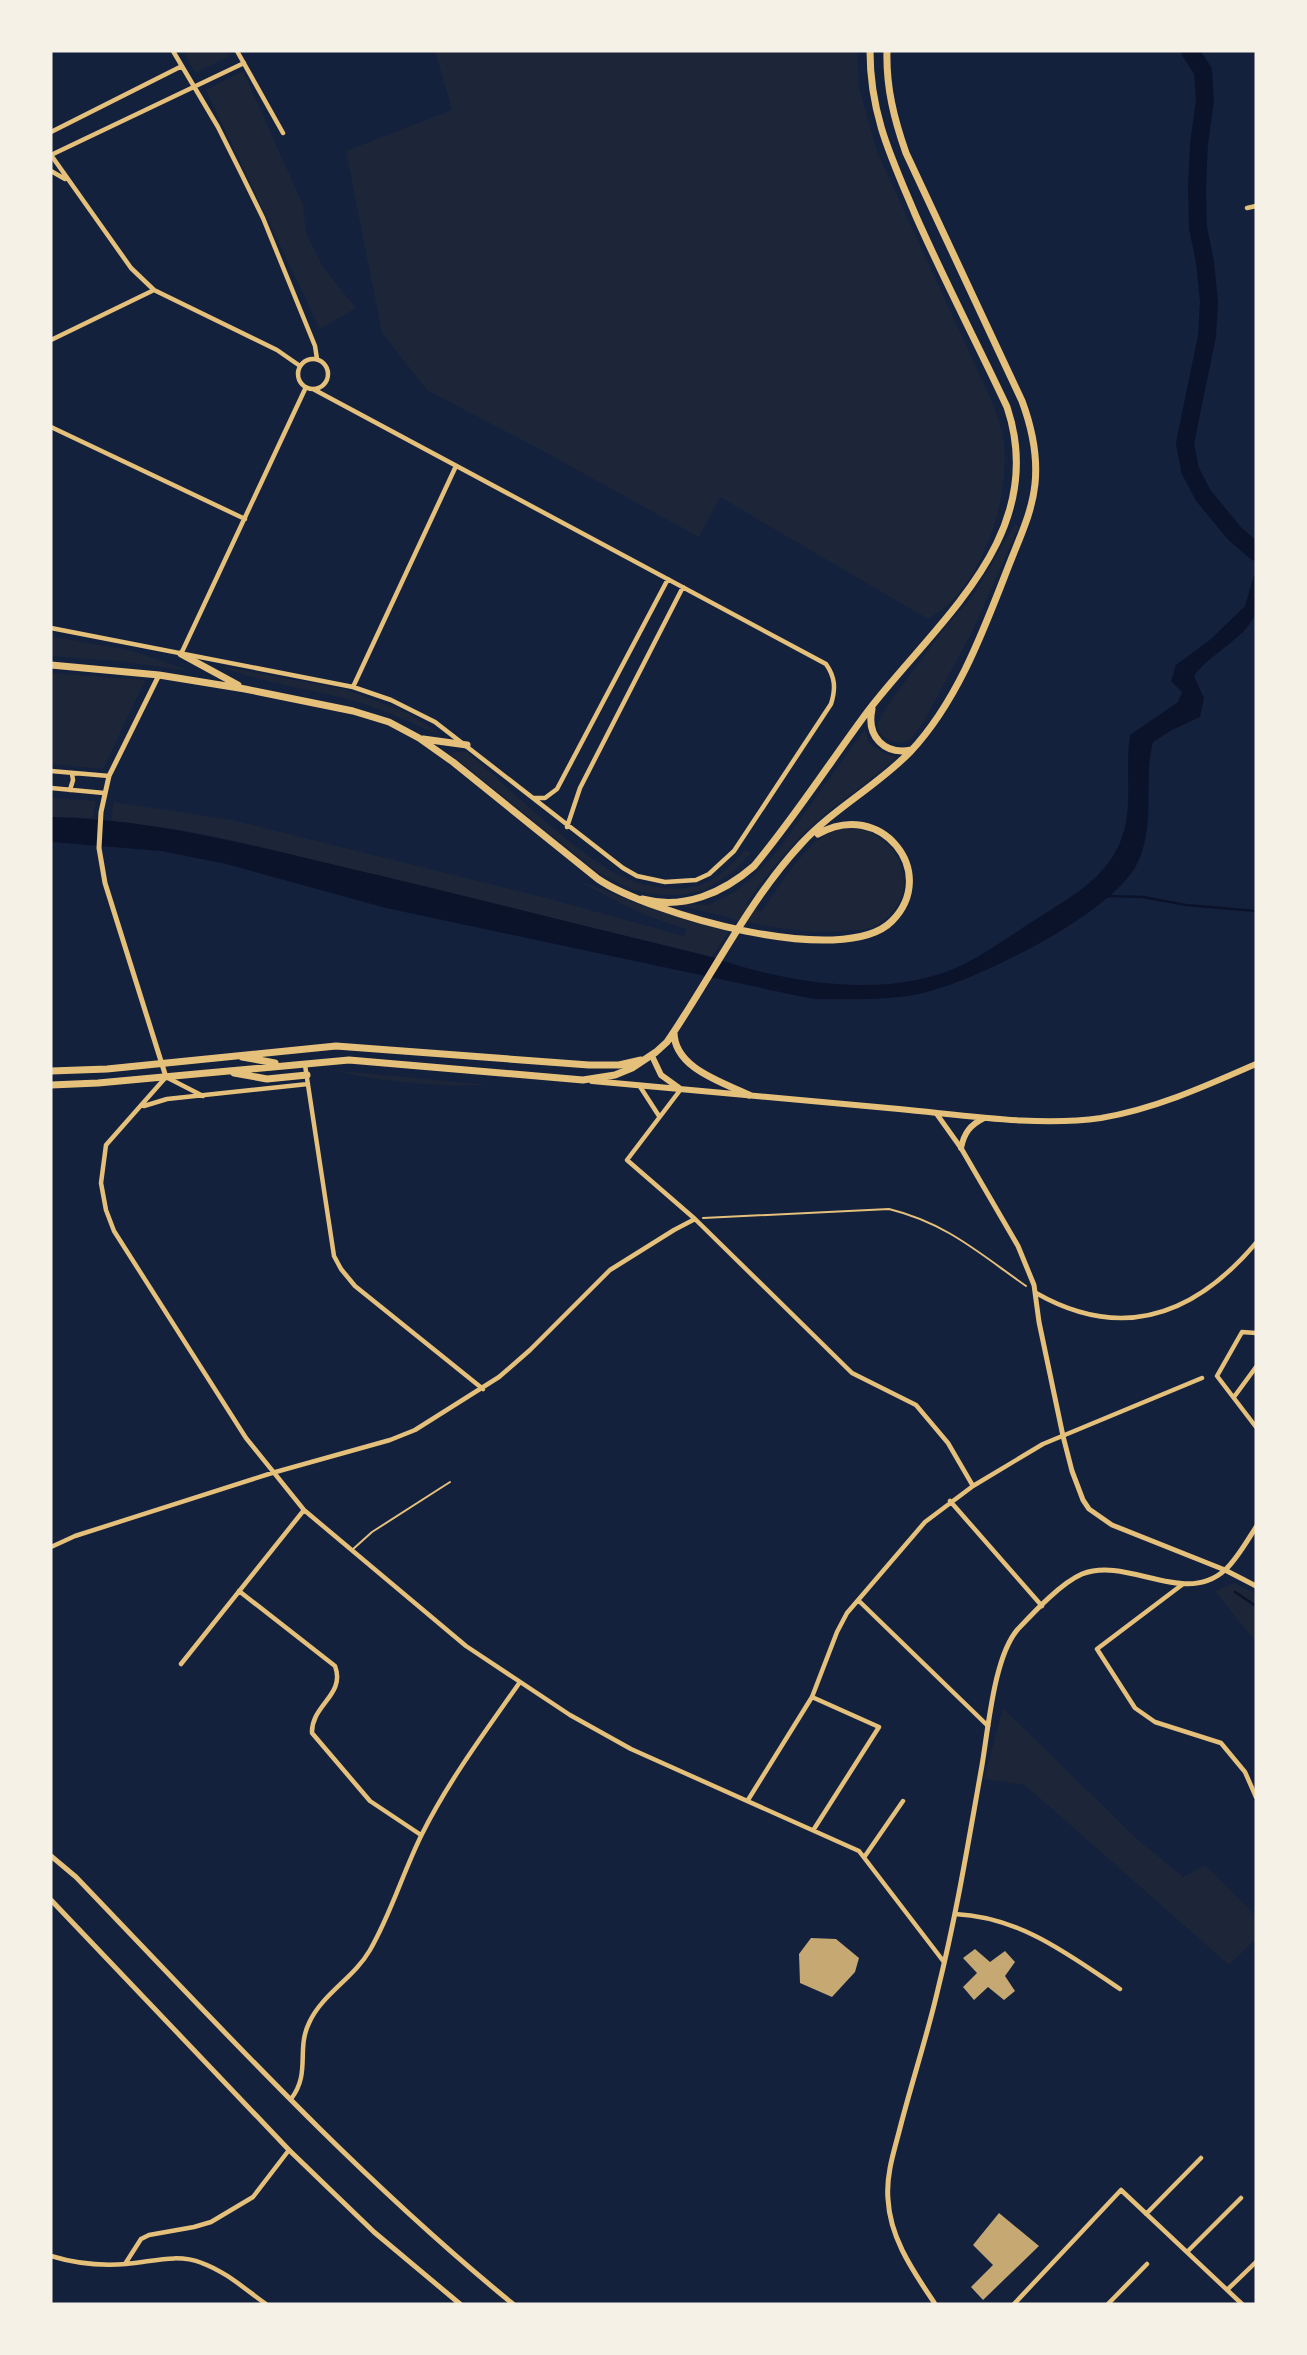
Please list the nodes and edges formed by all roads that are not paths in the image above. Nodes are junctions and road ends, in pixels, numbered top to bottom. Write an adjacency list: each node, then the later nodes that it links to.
1 (173, 51): 6 (street)
2 (237, 51): 5 (street)
3 (870, 51): 32 (highway)
4 (887, 51): 35 (highway)
5 (244, 63): 7 (street); 9 (street)
6 (182, 66): 7 (street); 8 (street)
7 (194, 86): 10 (street); 17 (street)
8 (51, 132)
9 (283, 133)
10 (51, 155): 12 (street)
11 (51, 171): 12 (street)
12 (68, 180): 15 (street)
13 (1256, 206): 14 (street)
14 (1247, 208)
15 (154, 290): 16 (street); 18 (street)
16 (51, 340)
17 (317, 359): 18 (street); 20 (street)
18 (300, 366): 19 (street)
19 (306, 387): 20 (street); 23 (street)
20 (313, 389): 22 (street)
21 (51, 427): 23 (street)
22 (456, 465): 24 (street); 30 (street)
23 (245, 519): 27 (street)
24 (668, 579): 25 (street); 42 (street)
25 (683, 587): 43 (street); 43 (street)
26 (51, 628): 27 (street)
27 (181, 654): 30 (street); 31 (highway)
28 (51, 665): 29 (highway)
29 (159, 675): 31 (highway); 38 (street)
30 (353, 687): 34 (street)
31 (245, 689): 33 (highway)
32 (878, 700): 35 (highway); 45 (highway)
33 (419, 738): 34 (highway); 45 (highway)
34 (467, 745): 42 (street)
35 (911, 750): 44 (highway)
36 (51, 771): 37 (street)
37 (72, 773): 38 (street); 40 (street)
38 (109, 776): 41 (street)
39 (51, 788): 40 (street)
40 (69, 790): 41 (street)
41 (104, 793): 49 (street)
42 (532, 798): 43 (street)
43 (567, 827)
44 (802, 843): 45 (highway); 46 (highway)
45 (612, 889)
46 (674, 1031): 48 (highway); 63 (highway)
47 (231, 1055): 48 (highway); 49 (highway); 52 (highway)
48 (652, 1056): 57 (highway); 61 (main road)
49 (161, 1063): 53 (highway); 56 (street)
50 (305, 1063): 52 (highway); 55 (street); 57 (highway)
51 (1256, 1064): 67 (main road)
52 (285, 1065): 54 (highway)
53 (51, 1071)
54 (223, 1071): 55 (highway); 56 (highway)
55 (307, 1075): 58 (street)
56 (166, 1077): 59 (highway); 62 (street); 64 (street)
57 (583, 1080): 60 (main road)
58 (308, 1084): 62 (street); 75 (street)
59 (51, 1085)
60 (639, 1085): 61 (main road); 66 (street)
61 (681, 1089): 63 (main road); 66 (street)
62 (204, 1096): 64 (street)
63 (749, 1096): 65 (main road)
64 (141, 1108): 79 (street)
65 (936, 1113): 67 (main road); 68 (street)
66 (659, 1116): 69 (street)
67 (985, 1117): 68 (main road)
68 (961, 1148): 71 (street)
69 (695, 1219): 75 (street); 81 (street)
70 (1256, 1243): 71 (street)
71 (1036, 1293): 78 (street)
72 (1256, 1333): 76 (street)
73 (1256, 1367): 76 (street)
74 (1202, 1378): 78 (street)
75 (483, 1389): 79 (street)
76 (1234, 1397): 77 (street)
77 (1255, 1423)
78 (1063, 1436): 81 (street); 87 (street)
79 (272, 1473): 83 (street); 85 (street)
80 (450, 1482): 86 (lane)
81 (973, 1486): 82 (street)
82 (950, 1501): 91 (street); 92 (street)
83 (304, 1510): 86 (street); 90 (street)
84 (1256, 1527): 87 (street)
85 (51, 1547)
86 (351, 1551): 94 (street)
87 (1225, 1570): 88 (street); 89 (street)
88 (1183, 1584): 92 (street); 97 (street)
89 (1256, 1586)
90 (239, 1591): 93 (street); 101 (street)
91 (858, 1600): 95 (street); 96 (street)
92 (1042, 1606): 96 (street)
93 (181, 1664)
94 (520, 1682): 98 (street); 101 (street)
95 (812, 1697): 98 (street); 100 (street)
96 (988, 1726): 105 (street)
97 (1256, 1797)
98 (748, 1800): 100 (street)
99 (903, 1801): 103 (street)
100 (814, 1829): 103 (street)
101 (421, 1835): 108 (street)
102 (51, 1856): 108 (street)
103 (865, 1856): 106 (street)
104 (51, 1900): 109 (street)
105 (955, 1914): 106 (street); 107 (street)
106 (944, 1962): 122 (street)
107 (1120, 1989)
108 (291, 2099): 121 (street)
109 (289, 2150): 117 (street); 120 (street)
110 (1201, 2158): 112 (street)
111 (1241, 2198): 113 (street)
112 (1146, 2214): 113 (street); 123 (street)
113 (1187, 2252): 118 (street)
114 (51, 2256): 117 (street)
115 (1256, 2262): 118 (street)
116 (1147, 2264): 124 (street)
117 (124, 2265): 119 (street)
118 (1227, 2290): 125 (street)
119 (266, 2304)
120 (460, 2304)
121 (513, 2304)
122 (935, 2304)
123 (1014, 2304)
124 (1108, 2304)
125 (1242, 2304)

